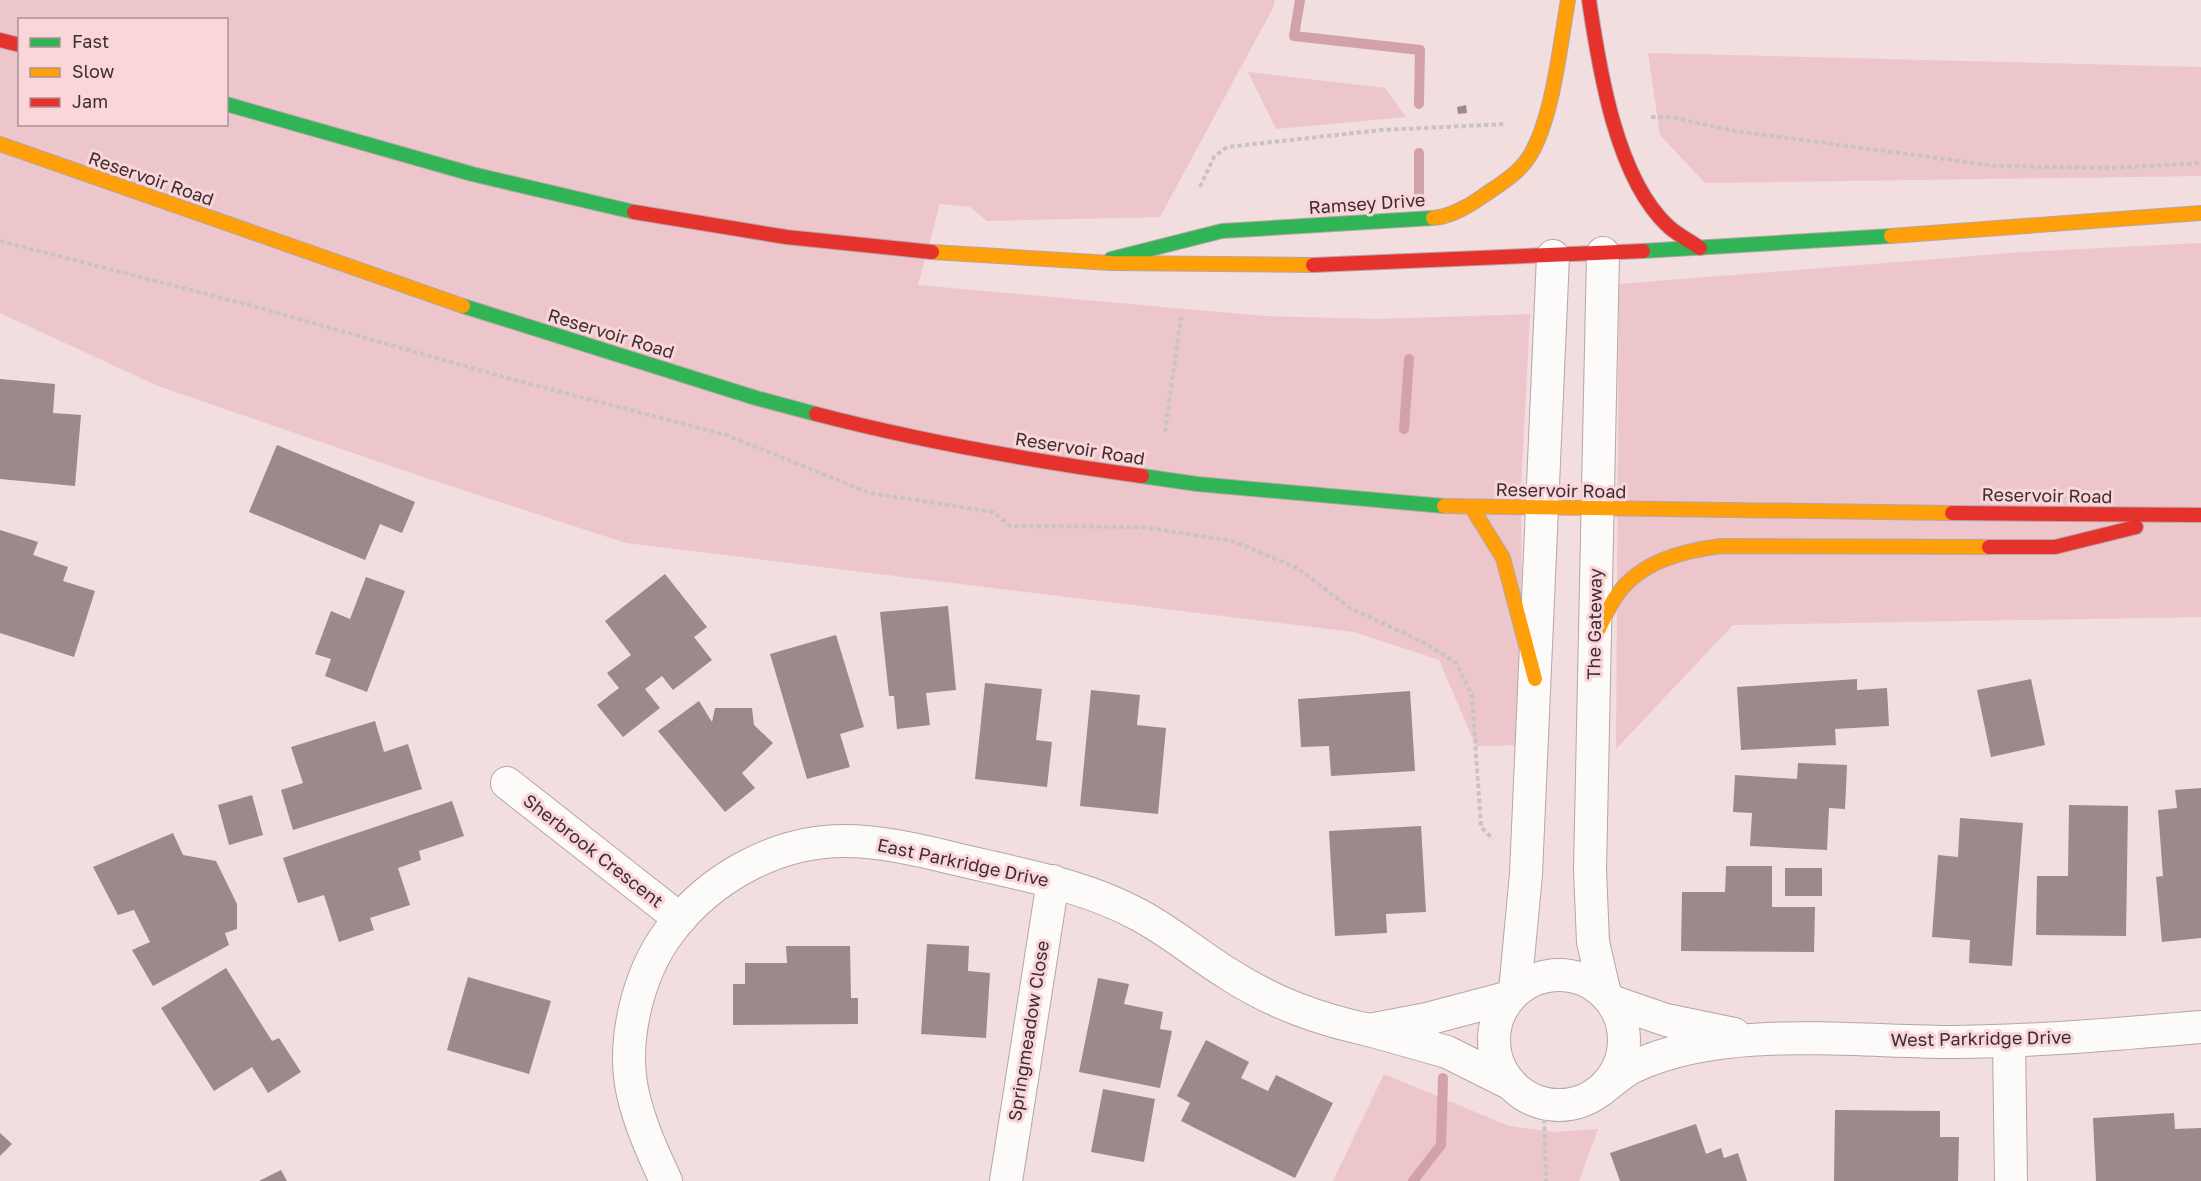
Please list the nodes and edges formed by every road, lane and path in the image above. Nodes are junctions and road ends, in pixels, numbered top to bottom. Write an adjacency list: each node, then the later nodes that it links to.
1 (1568, 0): 18 (main road, Ramsey Drive)
2 (1589, 0): 15 (main road)
3 (0, 40): 4 (main road)
4 (18, 44)
5 (228, 105): 18 (main road)
6 (1649, 117): 9 (path)
7 (1516, 124): 11 (path)
8 (0, 144): 12 (main road, Reservoir Road)
9 (2201, 164)
10 (23, 168): 12 (main road)
11 (1200, 187)
12 (127, 190): 21 (main road, Reservoir Road)
13 (2201, 213): 15 (main road)
14 (0, 241): 29 (path)
15 (1700, 248): 16 (main road)
16 (1603, 253): 17 (main road); 23 (street, The Gateway)
17 (1552, 256): 18 (main road); 22 (street)
18 (1100, 261)
19 (1181, 317): 20 (path)
20 (1165, 432)
21 (1472, 507): 22 (main road, Reservoir Road); 27 (main road)
22 (1542, 509): 23 (main road, Reservoir Road); 27 (street)
23 (1598, 510): 24 (main road, Reservoir Road); 26 (street, The Gateway)
24 (2182, 515): 25 (main road, Reservoir Road); 26 (main road)
25 (2201, 515)
26 (1595, 637): 33 (street, The Gateway)
27 (1535, 679): 29 (street)
28 (507, 783): 31 (street, Sherbrook Crescent)
29 (1526, 874): 32 (street)
30 (1053, 881): 31 (street, East Parkridge Drive); 35 (street, East Parkridge Drive); 42 (street, Springmeadow Close)
31 (680, 918): 41 (street, East Parkridge Drive)
32 (1513, 994): 33 (street); 35 (street, East Parkridge Drive); 38 (street)
33 (1608, 998): 36 (street, West Parkridge Drive); 39 (street)
34 (2201, 1027): 37 (street, West Parkridge Drive)
35 (1369, 1030): 38 (street, East Parkridge Drive)
36 (1761, 1040): 37 (street, West Parkridge Drive); 39 (street, West Parkridge Drive)
37 (2009, 1041): 44 (street)
38 (1510, 1084): 40 (street)
39 (1601, 1090): 40 (street)
40 (1544, 1104): 43 (path)
41 (666, 1181)
42 (1006, 1181)
43 (1546, 1181)
44 (2011, 1181)

